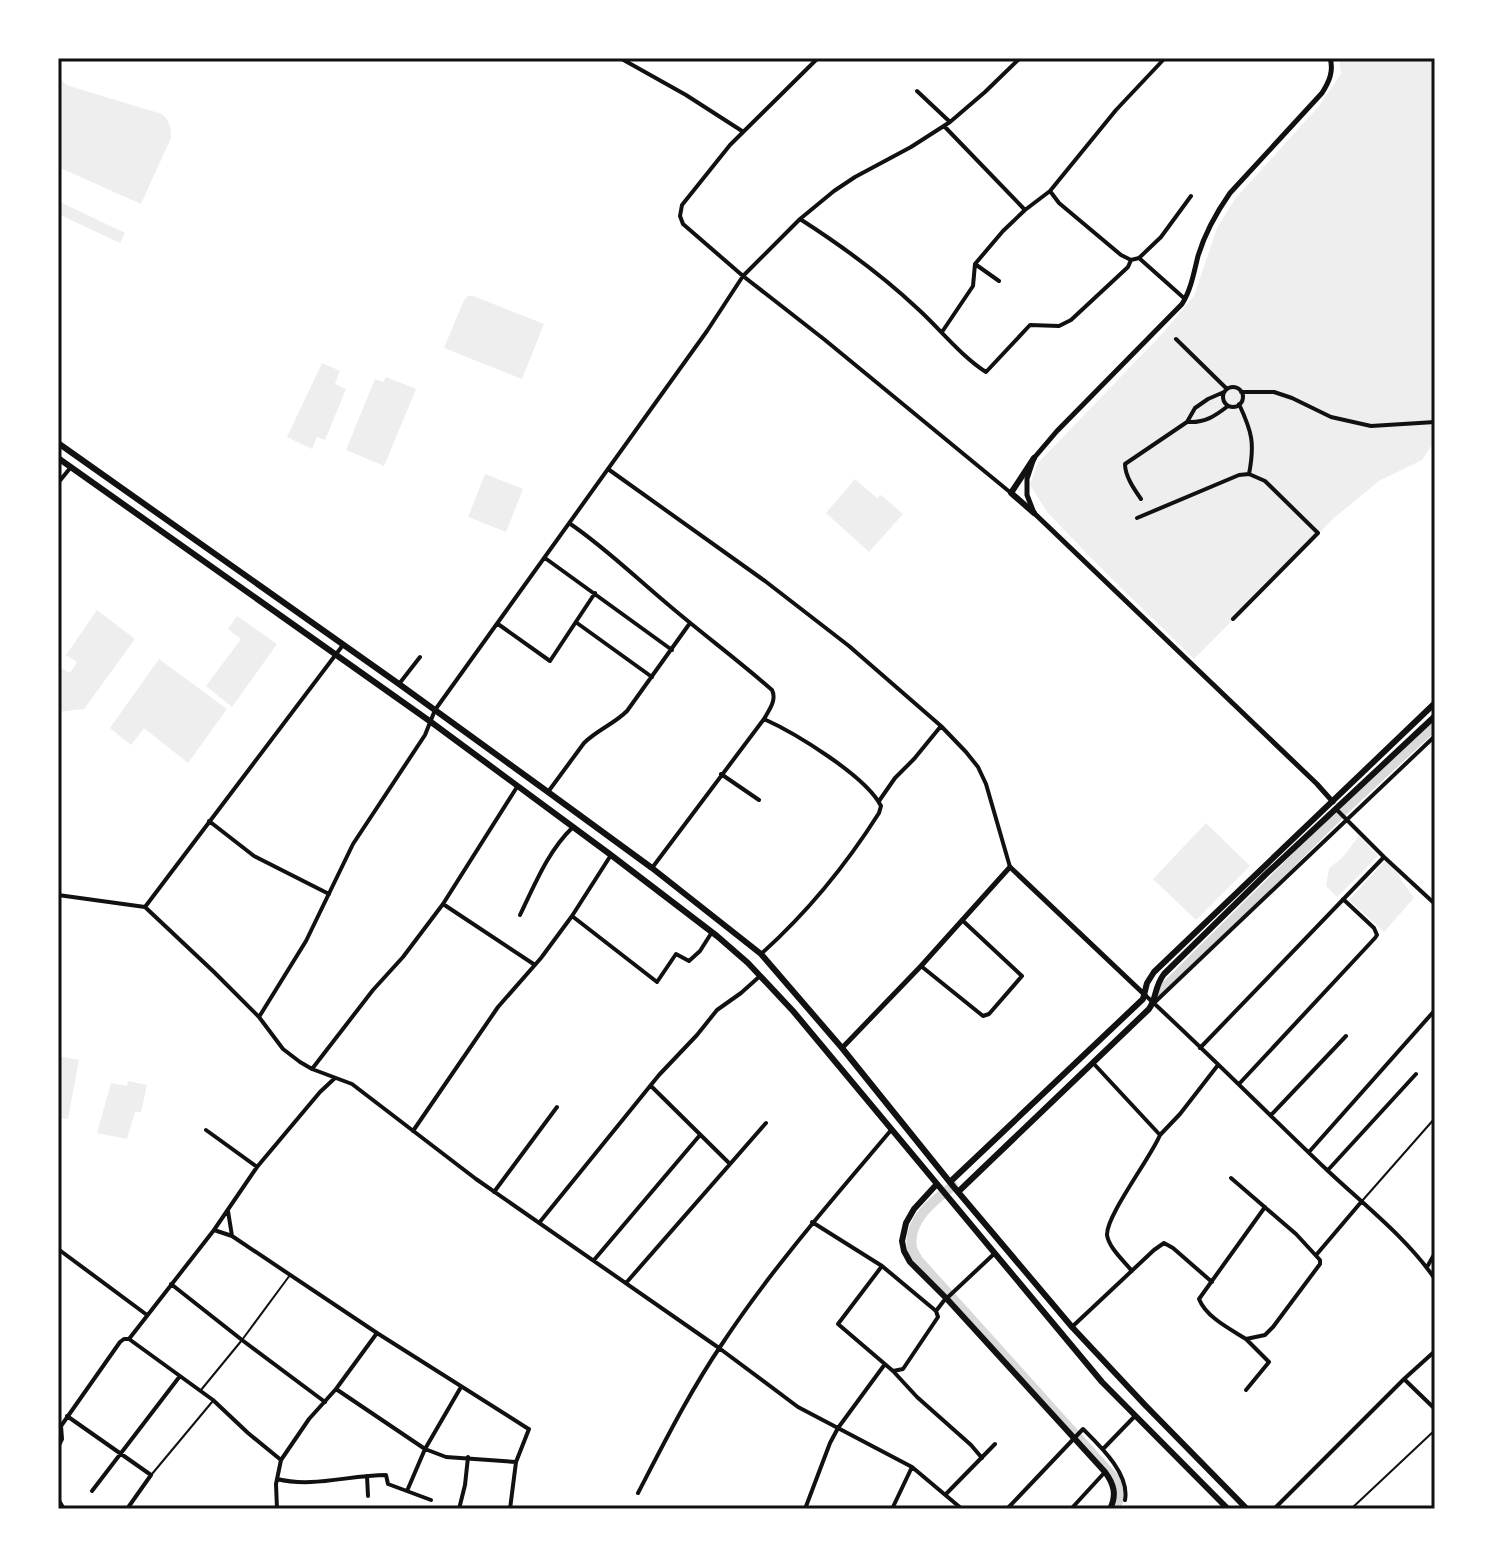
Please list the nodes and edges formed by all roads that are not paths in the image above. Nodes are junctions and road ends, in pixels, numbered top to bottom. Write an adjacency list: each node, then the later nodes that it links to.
1 (620, 58): 8 (street)
2 (818, 58): 8 (street)
3 (1020, 58): 7 (street)
4 (1165, 58): 9 (street)
5 (1330, 58): 18 (street)
6 (917, 91): 7 (street)
7 (947, 124): 11 (street); 12 (street)
8 (742, 132): 16 (street)
9 (1050, 191): 11 (street); 14 (street)
10 (1191, 196): 13 (street)
11 (1025, 210): 15 (street)
12 (800, 219): 16 (street); 19 (street)
13 (1139, 258): 14 (street); 18 (street)
14 (1131, 260): 19 (street)
15 (975, 264): 17 (street); 19 (street)
16 (743, 276): 31 (street); 34 (street)
17 (999, 281)
18 (1185, 299): 29 (street)
19 (942, 332)
20 (1176, 339): 21 (street)
21 (1225, 390): 22 (street); 24 (street); 25 (street)
22 (1241, 392): 23 (street); 26 (street)
23 (1239, 404): 24 (street); 32 (street)
24 (1228, 406): 25 (street)
25 (1187, 422): 35 (street)
26 (1435, 422)
27 (58, 443): 38 (main road)
28 (58, 458): 30 (main road)
29 (1034, 458): 34 (main road); 36 (street)
30 (71, 467): 33 (street); 40 (main road)
31 (608, 469): 39 (street); 58 (street)
32 (1249, 474): 37 (street); 43 (street)
33 (58, 483)
34 (1011, 493): 36 (main road)
35 (1141, 499)
36 (1034, 513): 64 (street)
37 (1137, 518)
38 (169, 523): 40 (main road); 47 (main road)
39 (569, 523): 41 (street); 45 (street)
40 (162, 533): 49 (main road)
41 (545, 558): 42 (street); 46 (street)
42 (595, 593): 44 (street); 48 (street)
43 (1233, 619)
44 (577, 623): 46 (street); 51 (street)
45 (690, 623): 48 (street); 56 (street)
46 (498, 624): 54 (street)
47 (343, 645): 49 (street); 52 (main road)
48 (672, 650): 51 (street)
49 (336, 655): 57 (main road); 68 (street)
50 (420, 657): 52 (street)
51 (652, 677): 62 (street)
52 (399, 684): 54 (main road)
53 (1435, 703): 64 (main road)
54 (435, 710): 57 (street); 62 (main road)
55 (1435, 716): 66 (main road)
56 (764, 719): 60 (street); 65 (street)
57 (431, 722): 61 (main road); 74 (street)
58 (941, 726): 65 (street); 72 (street)
59 (1435, 736): 67 (street)
60 (721, 774): 63 (street); 73 (street)
61 (517, 787): 69 (main road); 77 (street)
62 (548, 792): 73 (main road)
63 (759, 800)
64 (1332, 801): 66 (street); 89 (main road)
65 (879, 802): 85 (street)
66 (1337, 810): 67 (street); 90 (main road)
67 (1345, 820): 71 (street); 90 (street)
68 (209, 821): 74 (street); 79 (street)
69 (573, 827): 70 (main road); 80 (street)
70 (611, 855): 81 (street); 84 (main road)
71 (1384, 857): 76 (street); 78 (street)
72 (1010, 867): 82 (street); 89 (street)
73 (652, 868): 83 (main road)
74 (329, 894): 92 (street)
75 (58, 895): 79 (street)
76 (1343, 899): 95 (street); 102 (street)
77 (443, 904): 86 (street); 98 (street)
78 (1435, 904)
79 (145, 907): 92 (street)
80 (520, 915)
81 (572, 916): 84 (street); 86 (street)
82 (962, 920): 87 (street); 87 (street)
83 (725, 925): 84 (main road); 85 (main road)
84 (715, 934): 88 (main road)
85 (761, 954): 94 (main road)
86 (535, 965): 111 (street)
87 (921, 966): 94 (street)
88 (760, 976): 103 (street); 109 (main road)
89 (1145, 995): 90 (street); 119 (main road)
90 (1153, 1003): 95 (street); 96 (main road)
91 (1435, 1010): 114 (street)
92 (259, 1017): 98 (street)
93 (1346, 1036): 106 (street)
94 (842, 1048): 119 (main road)
95 (1200, 1048): 97 (street)
96 (1094, 1064): 113 (street); 122 (main road)
97 (1218, 1065): 102 (street); 113 (street)
98 (312, 1069): 99 (street)
99 (323, 1074): 101 (street); 104 (street)
100 (1416, 1074): 117 (street)
101 (335, 1078): 104 (street); 111 (street)
102 (1239, 1084): 106 (street)
103 (651, 1086): 112 (street); 127 (street)
104 (320, 1092): 116 (street)
105 (557, 1107): 121 (street)
106 (1271, 1115): 114 (street)
107 (1435, 1118): 123 (lane)
108 (766, 1123): 115 (street)
109 (892, 1129): 120 (main road); 126 (street)
110 (206, 1130): 116 (street)
111 (413, 1131): 121 (street)
112 (700, 1135): 115 (street); 134 (street)
113 (1160, 1135): 137 (street)
114 (1309, 1152): 117 (street)
115 (729, 1163): 141 (street)
116 (257, 1167): 125 (street)
117 (1328, 1170): 123 (street)
118 (1231, 1178): 124 (street)
119 (950, 1182): 122 (main road)
120 (938, 1187): 131 (main road); 143 (main road)
121 (494, 1192): 127 (street)
122 (958, 1192): 146 (main road)
123 (1362, 1201): 133 (street); 136 (street)
124 (1265, 1207): 133 (street); 140 (street)
125 (227, 1210): 128 (street); 129 (street)
126 (812, 1222): 135 (street); 151 (street)
127 (539, 1223): 134 (street)
128 (214, 1230): 129 (street); 142 (street)
129 (232, 1236): 138 (street)
130 (58, 1249): 145 (street)
131 (995, 1253): 143 (street); 165 (main road)
132 (1435, 1253): 136 (street)
133 (1316, 1254): 149 (street)
134 (594, 1260): 141 (street)
135 (882, 1266): 144 (street); 153 (street)
136 (1427, 1267): 139 (street)
137 (1132, 1271): 140 (street); 146 (street)
138 (290, 1275): 147 (street); 150 (lane)
139 (1435, 1279)
140 (1212, 1282): 149 (street)
141 (626, 1283): 151 (street)
142 (171, 1284): 145 (street); 150 (street)
143 (949, 1296): 144 (street); 169 (main road)
144 (936, 1311): 154 (street)
145 (147, 1315): 148 (street)
146 (1072, 1327): 163 (main road)
147 (377, 1333): 157 (street); 158 (street)
148 (129, 1339): 155 (street); 166 (street)
149 (1246, 1339): 159 (street)
150 (242, 1340): 160 (lane); 162 (street)
151 (719, 1348): 167 (street); 186 (street)
152 (1435, 1351): 156 (street)
153 (885, 1364): 154 (street); 167 (street)
154 (893, 1371): 176 (street)
155 (180, 1376): 160 (street); 174 (street)
156 (1404, 1379): 164 (street); 205 (street)
157 (461, 1387): 172 (street); 178 (street)
158 (336, 1389): 162 (street); 172 (street)
159 (1246, 1390)
160 (200, 1391): 161 (street)
161 (213, 1400): 177 (street); 181 (lane)
162 (325, 1402): 177 (street)
163 (1145, 1405): 165 (main road); 204 (main road)
164 (1435, 1409)
165 (1135, 1415): 173 (street); 203 (main road)
166 (67, 1416): 171 (street); 174 (street)
167 (838, 1428): 179 (street); 197 (street)
168 (1435, 1430): 206 (lane)
169 (1075, 1437): 173 (street); 180 (main road); 200 (street)
170 (995, 1444): 176 (street)
171 (58, 1447)
172 (425, 1449): 175 (street); 185 (street)
173 (1103, 1449): 191 (street)
174 (120, 1453): 181 (street); 184 (street)
175 (468, 1457): 178 (street); 195 (street)
176 (982, 1458): 187 (street)
177 (281, 1460): 183 (street)
178 (516, 1462): 196 (street)
179 (912, 1467): 187 (street); 198 (street)
180 (1105, 1472): 201 (street); 202 (main road)
181 (151, 1475): 193 (street)
182 (367, 1476): 183 (street); 185 (street); 188 (street)
183 (277, 1479): 194 (street)
184 (92, 1491)
185 (407, 1491): 190 (street)
186 (638, 1493)
187 (946, 1495): 199 (street)
188 (368, 1496)
189 (58, 1499): 192 (street)
190 (431, 1500)
191 (1125, 1500)
192 (64, 1509)
193 (127, 1509)
194 (277, 1509)
195 (459, 1509)
196 (510, 1509)
197 (805, 1509)
198 (892, 1509)
199 (962, 1509)
200 (1007, 1509)
201 (1071, 1509)
202 (1110, 1509)
203 (1228, 1509)
204 (1247, 1509)
205 (1274, 1509)
206 (1351, 1509)

